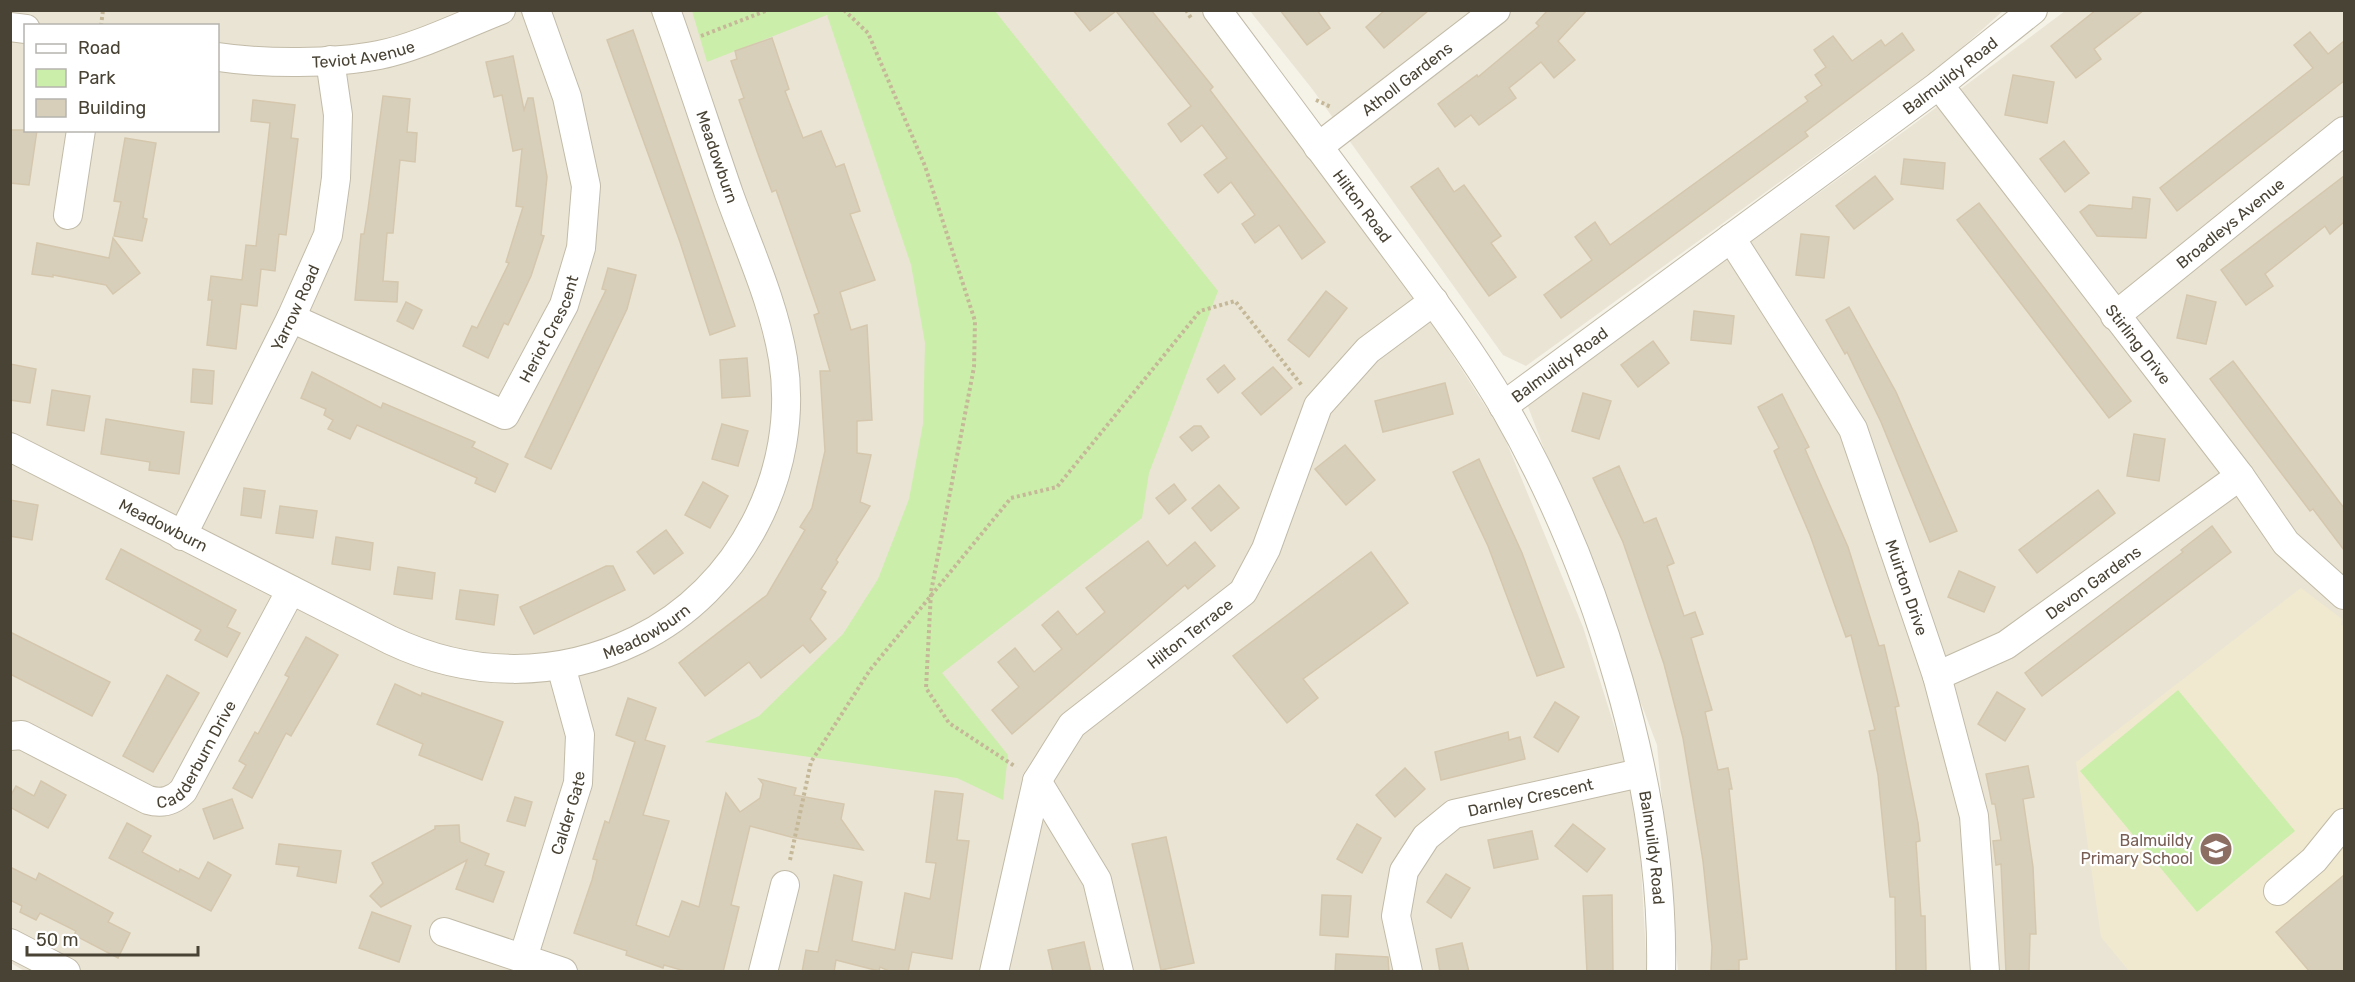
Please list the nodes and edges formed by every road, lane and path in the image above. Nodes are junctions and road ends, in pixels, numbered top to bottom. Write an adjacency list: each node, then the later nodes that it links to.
1 (501, 10): 12 (street, Teviot Avenue)
2 (536, 10): 21 (street, Heriot Crescent)
3 (666, 10): 10 (street, Meadowburn)
4 (768, 10): 10 (path)
5 (844, 10): 28 (path)
6 (1186, 10): 9 (path)
7 (1496, 10): 16 (street, Atholl Gardens)
8 (2031, 11): 13 (street, Balmuildy Road)
9 (1205, 15): 16 (street, Hilton Road)
10 (679, 45): 30 (street, Meadowburn)
11 (219, 57): 12 (street, Teviot Avenue)
12 (330, 60): 21 (street, Yarrow Road)
13 (1939, 85): 18 (street, Balmuildy Road); 20 (street, Stirling Drive)
14 (2344, 131): 20 (street, Broadleys Avenue)
15 (81, 132): 17 (street)
16 (1318, 147): 19 (street, Hilton Road)
17 (68, 215)
18 (1731, 238): 23 (street, Balmuildy Road); 31 (street, Muirton Drive)
19 (1434, 301): 22 (street, Hilton Terrace); 23 (street, Hilton Road)
20 (2115, 316): 25 (street, Stirling Drive)
21 (291, 318): 26 (street, Yarrow Road)
22 (1318, 406): 28 (path); 34 (street, Hilton Terrace)
23 (1503, 406): 33 (street, Balmuildy Road)
24 (10, 447): 26 (street, Meadowburn)
25 (2240, 476): 29 (street, Stirling Drive); 31 (street, Devon Gardens)
26 (183, 536): 27 (street, Meadowburn)
27 (291, 590): 30 (street, Meadowburn); 32 (street, Cadderburn Drive)
28 (931, 592): 34 (path); 36 (path)
29 (2344, 595)
30 (561, 666): 40 (street, Calder Gate)
31 (1937, 676): 48 (street, Muirton Drive)
32 (10, 736)
33 (1640, 773): 46 (street, Darnley Crescent); 47 (street, Balmuildy Road)
34 (1037, 781): 44 (street, Hilton Terrace); 45 (street)
35 (2344, 823): 37 (street)
36 (785, 885): 43 (street)
37 (2278, 891)
38 (444, 932): 40 (street)
39 (10, 943): 41 (street)
40 (523, 958): 42 (street)
41 (66, 972)
42 (563, 972)
43 (763, 972)
44 (994, 972)
45 (1119, 972)
46 (1408, 972)
47 (1661, 972)
48 (1985, 972)

